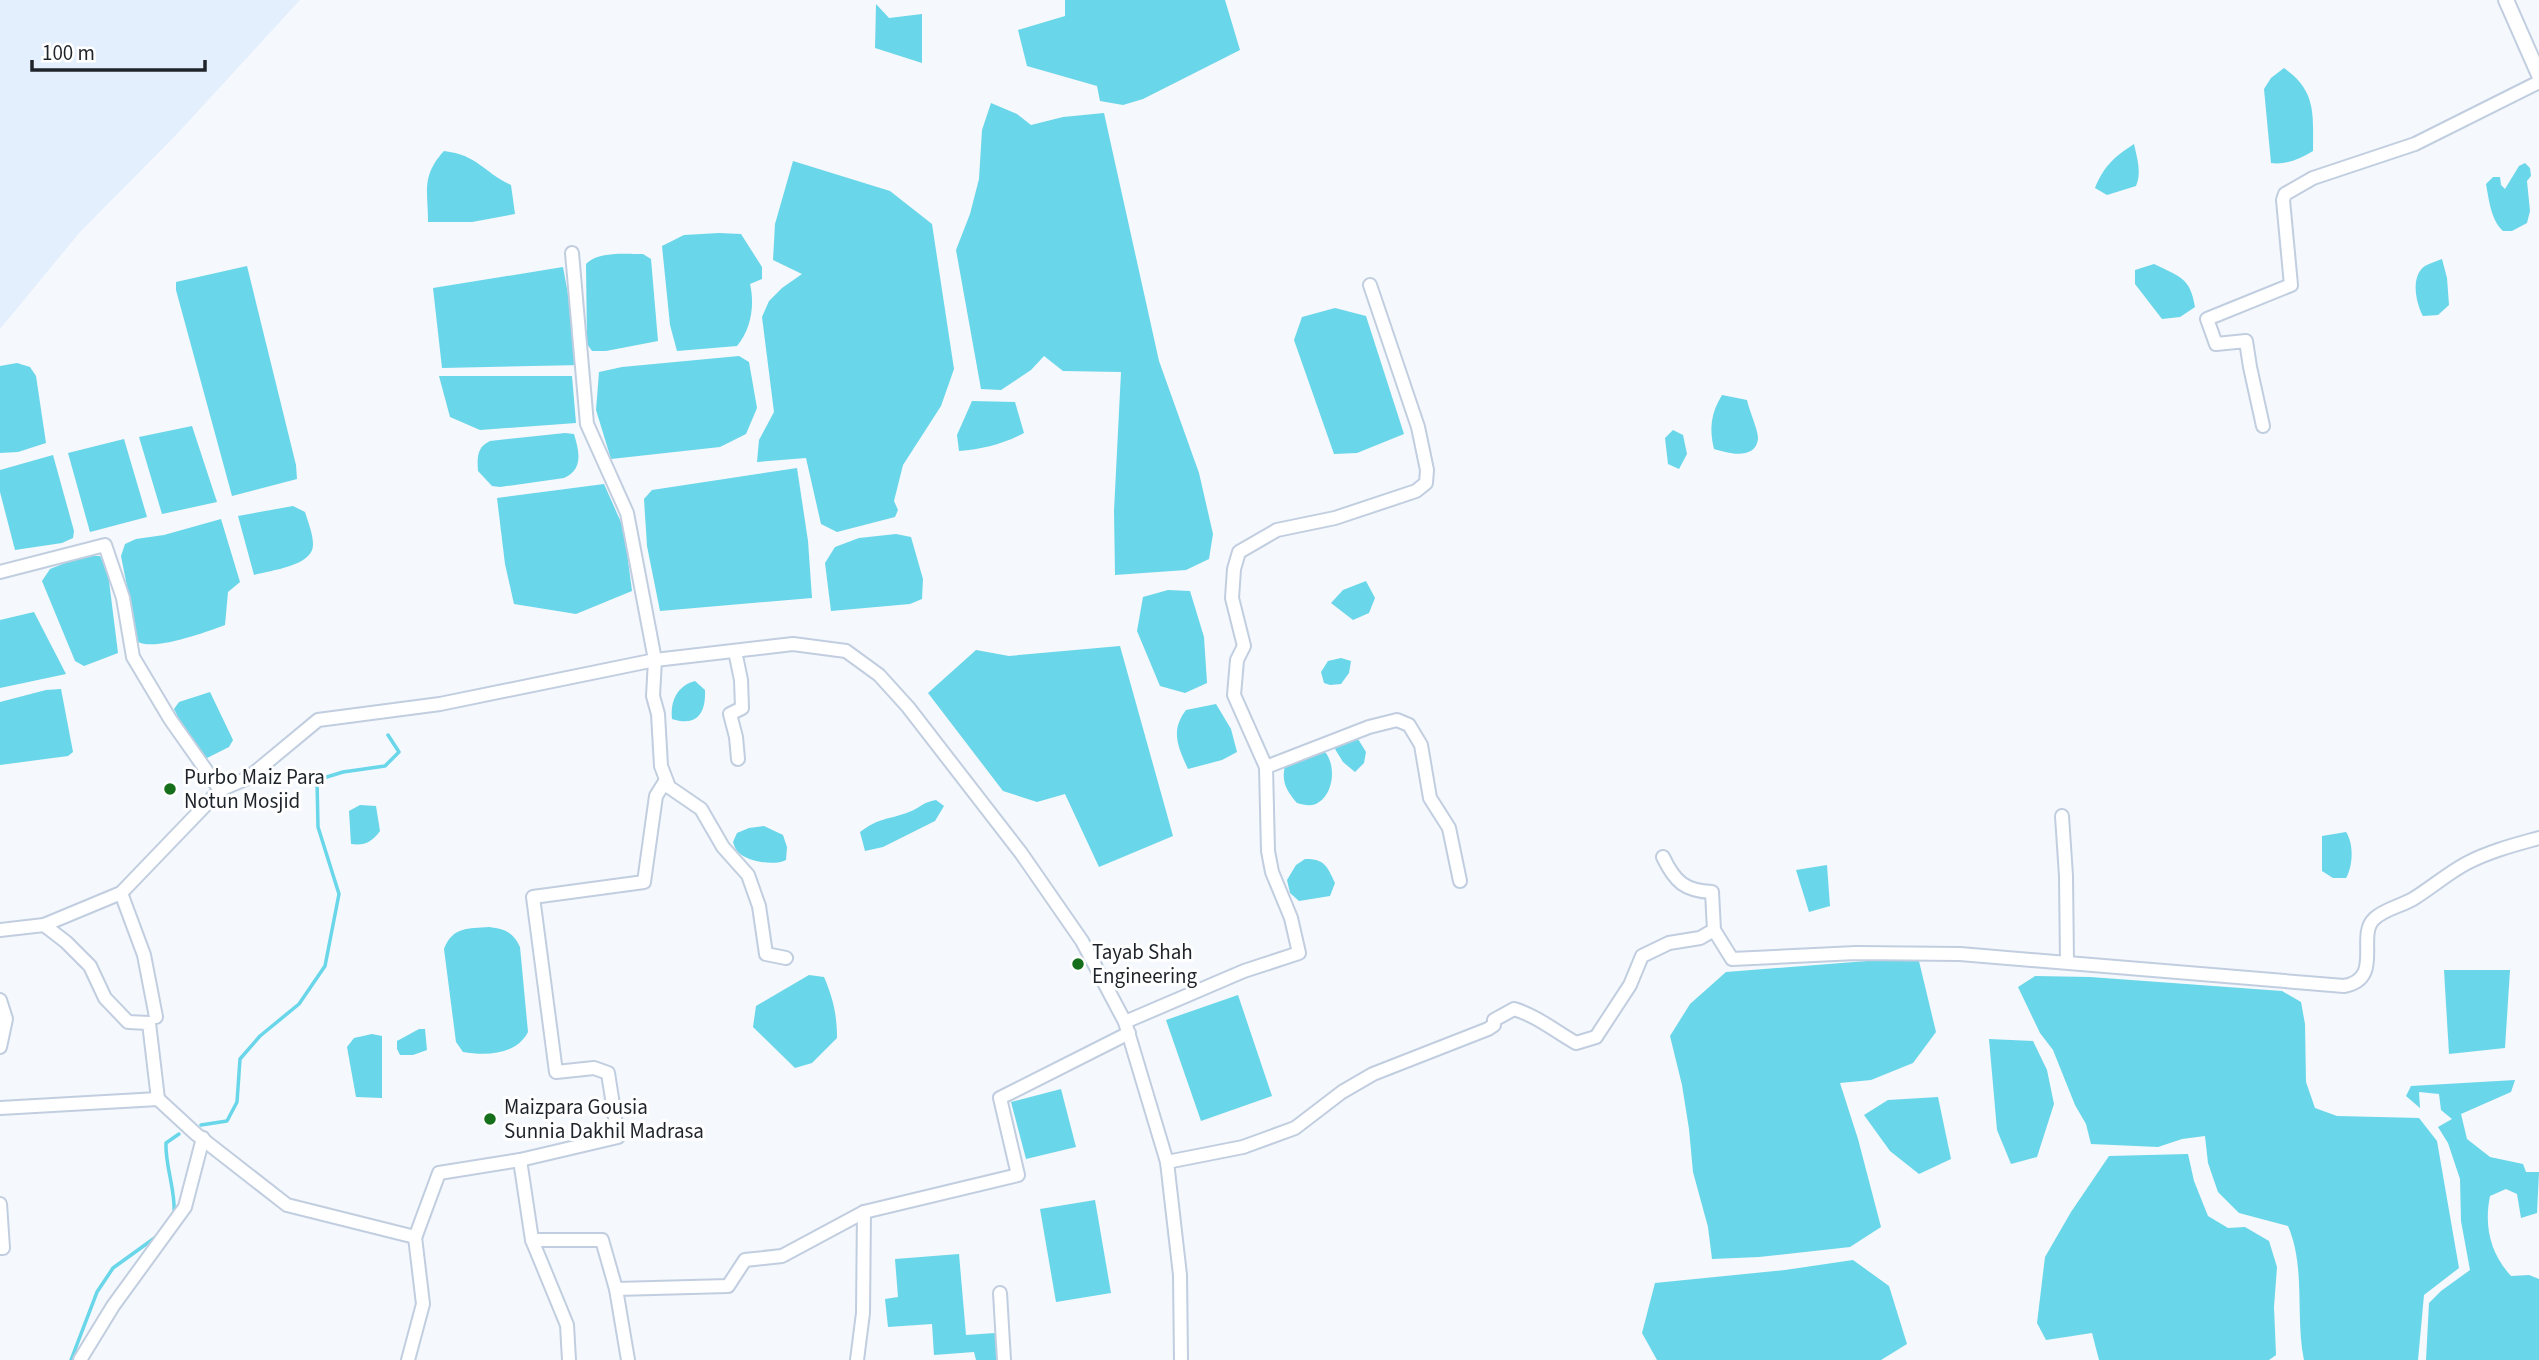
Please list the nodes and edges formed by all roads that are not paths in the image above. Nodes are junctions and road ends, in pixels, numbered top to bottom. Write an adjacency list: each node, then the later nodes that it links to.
1 (2506, 0): 2 (main road)
2 (2539, 75)
3 (2539, 82): 6 (street)
4 (572, 253): 9 (street)
5 (1370, 285): 11 (street)
6 (2263, 426)
7 (0, 572): 13 (street)
8 (735, 651): 9 (street); 10 (street); 26 (street)
9 (655, 660): 12 (street); 13 (street)
10 (738, 759)
11 (1266, 767): 17 (street); 26 (street)
12 (666, 780): 22 (street); 31 (street)
13 (220, 790): 18 (street)
14 (2062, 816): 23 (street)
15 (2539, 838): 23 (street)
16 (1663, 858): 21 (street)
17 (1460, 881)
18 (121, 893): 19 (street); 25 (street)
19 (44, 925): 20 (street); 28 (street)
20 (0, 930)
21 (1714, 930): 23 (street); 32 (street)
22 (786, 958)
23 (2067, 962)
24 (0, 1000): 27 (street)
25 (156, 1017)
26 (1127, 1028): 32 (street); 34 (street)
27 (0, 1047)
28 (158, 1099): 29 (street); 30 (street)
29 (0, 1108)
30 (203, 1138): 35 (street); 40 (street)
31 (520, 1160): 35 (street); 36 (street)
32 (1167, 1162): 46 (street)
33 (0, 1204): 37 (street)
34 (864, 1212): 38 (street); 44 (street)
35 (415, 1238): 41 (street)
36 (532, 1240): 38 (street); 42 (street)
37 (0, 1248)
38 (616, 1289): 43 (street)
39 (1000, 1293): 45 (street)
40 (80, 1360)
41 (408, 1360)
42 (569, 1360)
43 (628, 1360)
44 (857, 1360)
45 (1004, 1360)
46 (1181, 1360)

